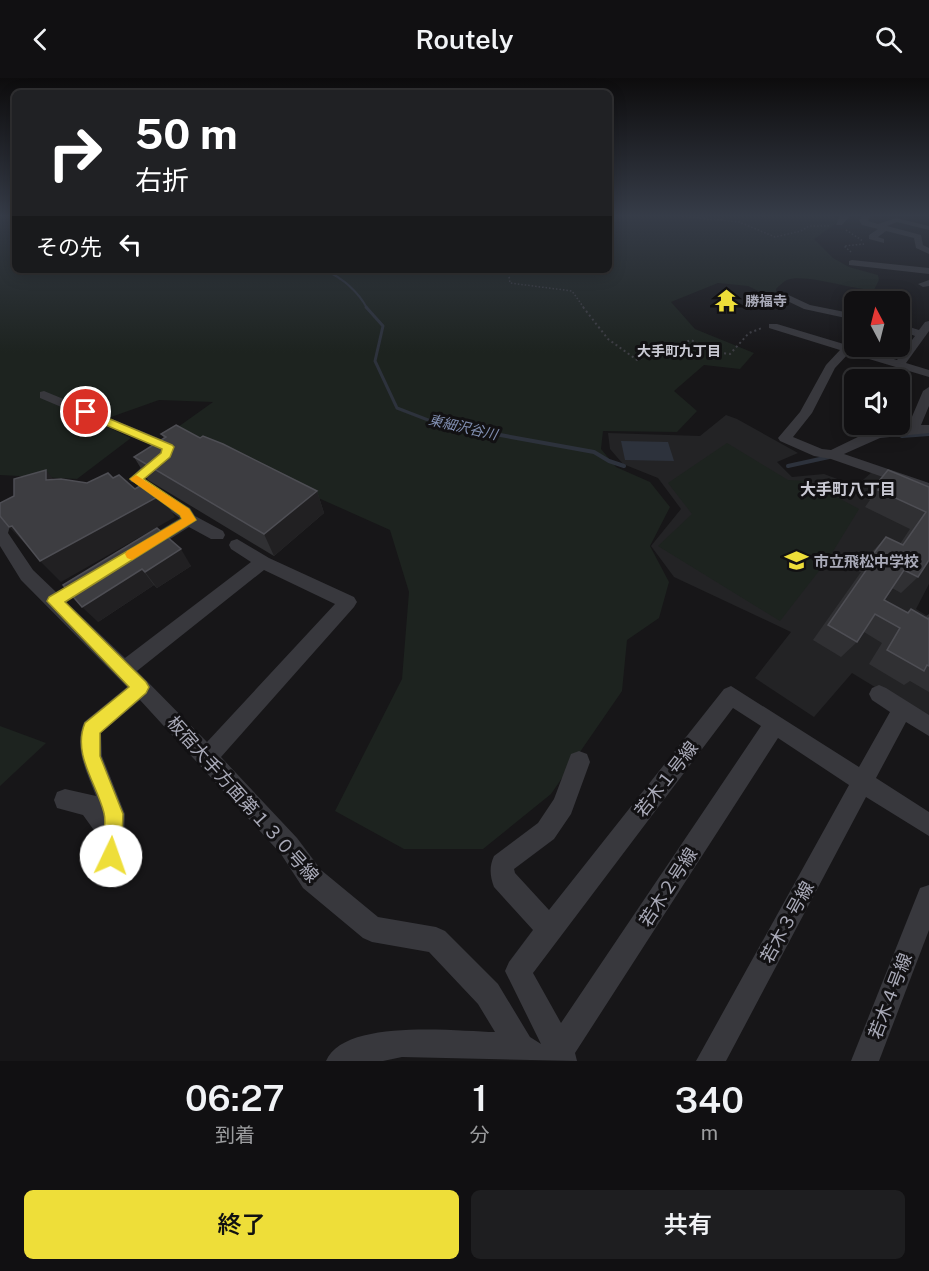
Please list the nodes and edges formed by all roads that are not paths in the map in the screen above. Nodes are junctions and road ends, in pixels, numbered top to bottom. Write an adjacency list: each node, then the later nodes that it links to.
1 (852, 262): 2 (street)
2 (929, 271)
3 (782, 295): 4 (street)
4 (844, 314)
5 (929, 324): 8 (street)
6 (773, 326): 9 (street)
7 (910, 330): 8 (street)
8 (921, 334): 12 (street)
9 (844, 347)
10 (844, 353): 18 (street)
11 (875, 357): 12 (street)
12 (899, 365): 13 (street)
13 (929, 374)
14 (929, 391): 17 (street)
15 (44, 395): 21 (street)
16 (929, 429): 17 (street)
17 (913, 430): 18 (street)
18 (839, 457): 19 (street)
19 (929, 488)
20 (0, 512): 22 (street, 板宿大手方面第１３０号線)
21 (189, 520): 23 (street); 25 (street)
22 (0, 533): 28 (street, 板宿大手方面第１３０号線)
23 (217, 535)
24 (237, 545): 26 (street)
25 (131, 555)
26 (263, 561): 29 (street); 35 (street)
27 (74, 590): 28 (street)
28 (54, 601): 29 (street, 板宿大手方面第１３０号線)
29 (124, 670): 30 (street, 板宿大手方面第１３０号線)
30 (141, 687): 35 (street, 板宿大手方面第１３０号線); 38 (street)
31 (879, 694): 32 (street)
32 (902, 709): 34 (street); 37 (street, 若木３号線)
33 (775, 724): 37 (street, 若木１号線); 41 (street, 若木１号線); 42 (street, 若木２号線)
34 (929, 726)
35 (207, 757): 42 (street, 板宿大手方面第１３０号線)
36 (579, 762): 41 (street)
37 (863, 783): 39 (street, 若木１号線); 44 (street, 若木３号線)
38 (65, 800)
39 (929, 825)
40 (929, 897): 45 (street, 若木４号線)
41 (550, 930): 42 (street, 若木１号線)
42 (541, 1056): 43 (street)
43 (340, 1061)
44 (710, 1061)
45 (865, 1061)

